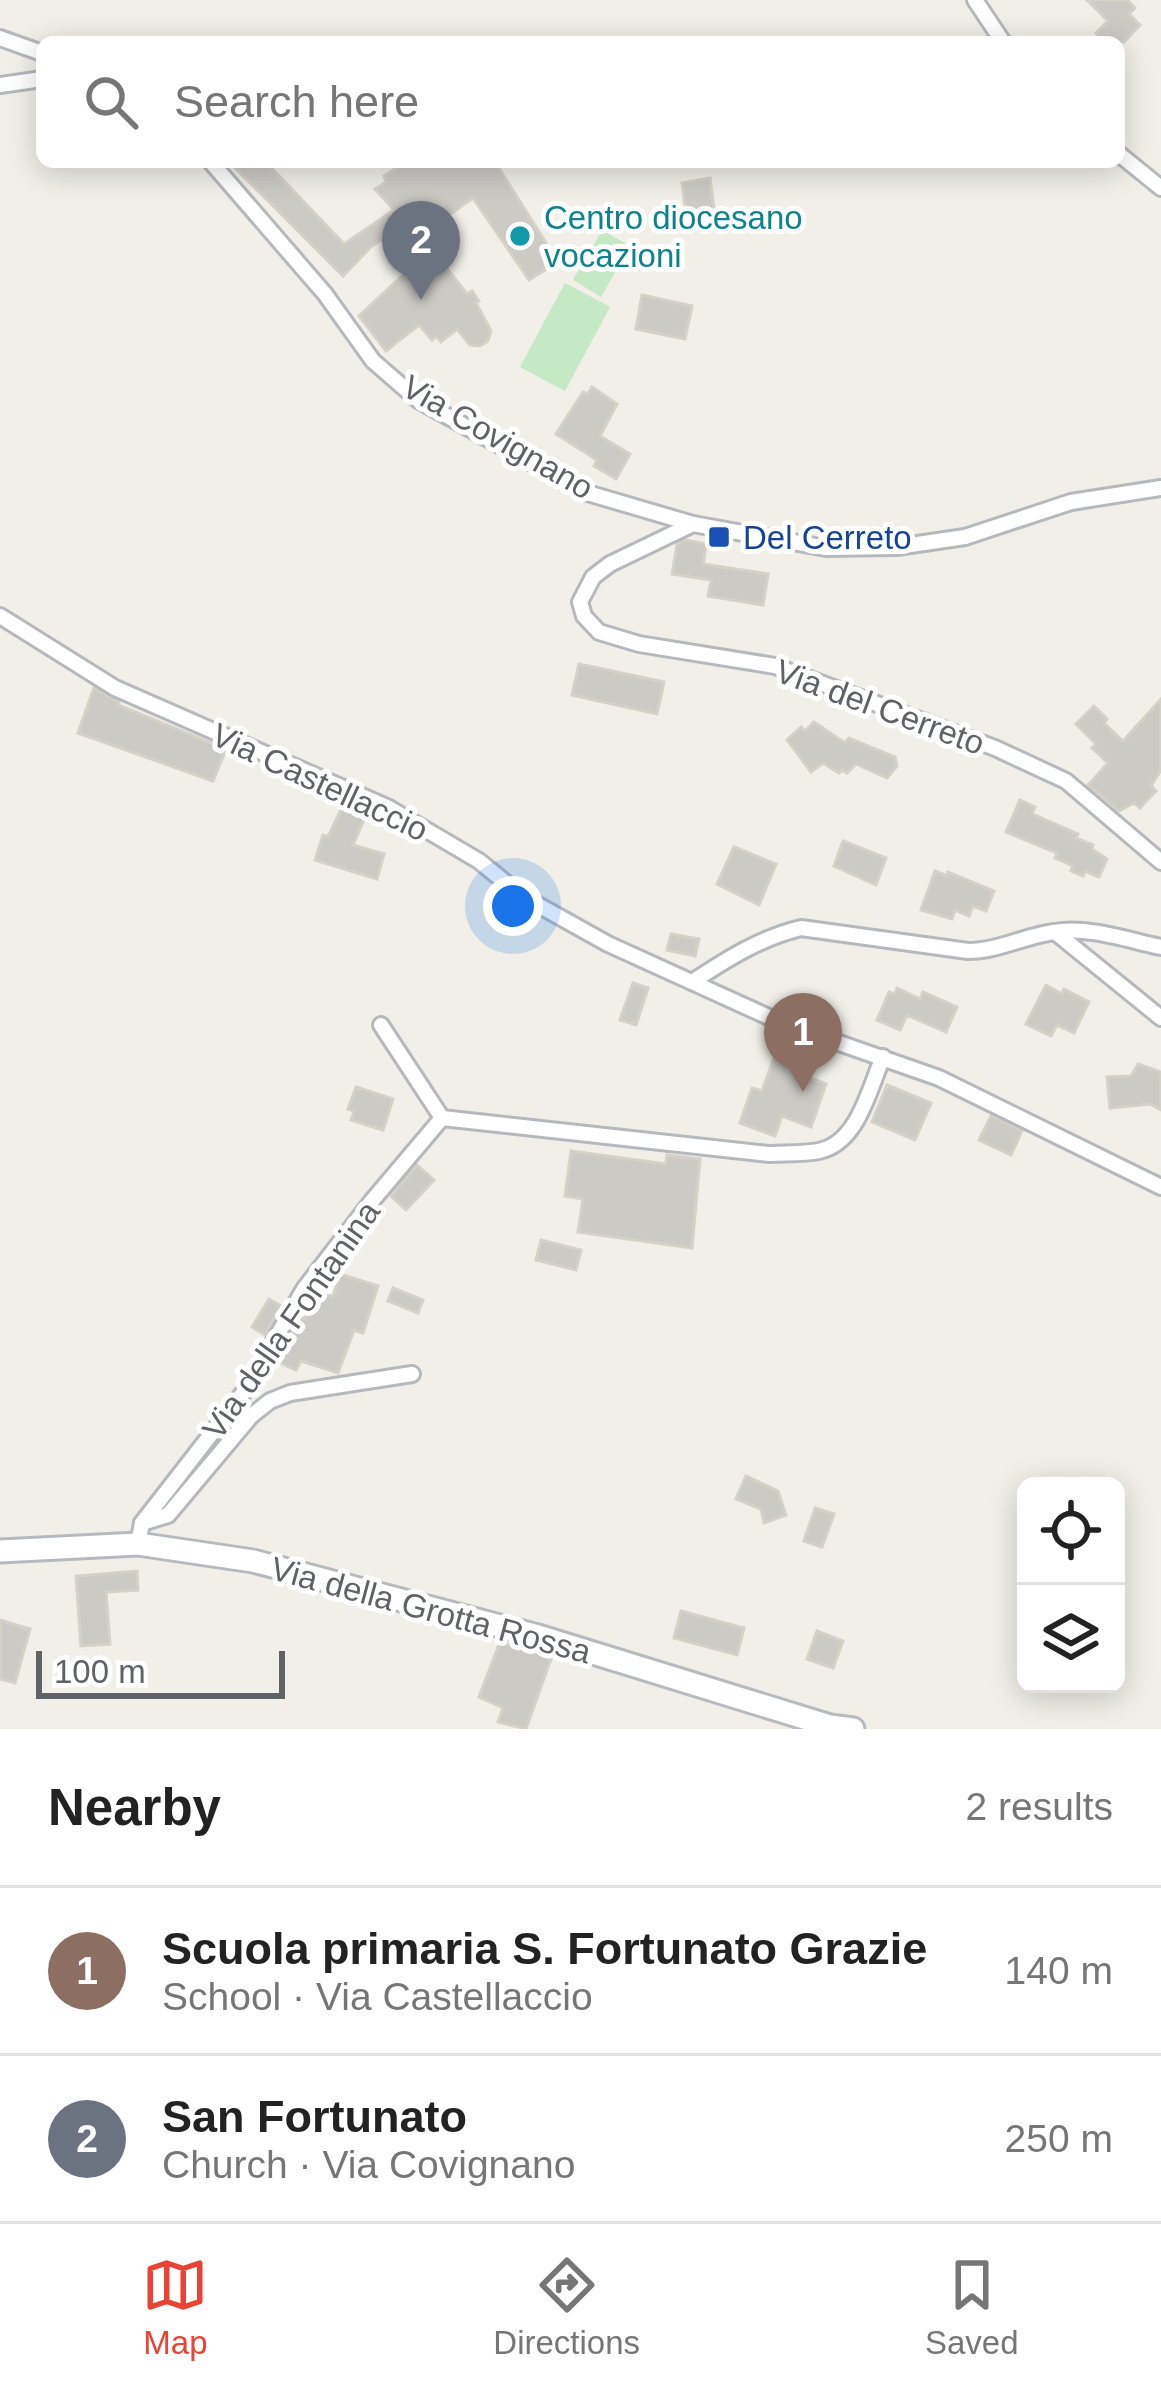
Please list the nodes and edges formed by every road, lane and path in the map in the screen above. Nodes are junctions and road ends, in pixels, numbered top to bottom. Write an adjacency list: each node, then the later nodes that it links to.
1 (975, 0): 2 (street)
2 (999, 36)
3 (0, 38): 4 (street)
4 (36, 50)
5 (36, 80): 6 (street)
6 (0, 85)
7 (1125, 159): 9 (street)
8 (216, 168): 11 (street, Via Covignano)
9 (1161, 188)
10 (1161, 488): 11 (street, Via Covignano)
11 (693, 524): 13 (street, Via del Cerreto)
12 (0, 616): 16 (street, Via Castellaccio)
13 (1161, 862)
14 (1055, 932): 15 (street); 16 (street); 17 (street)
15 (1161, 947)
16 (692, 982): 19 (street, Via Castellaccio)
17 (1161, 1018)
18 (382, 1025): 20 (street)
19 (883, 1057): 20 (street); 21 (street, Via Castellaccio)
20 (442, 1118): 23 (street, Via della Fontanina)
21 (1161, 1187)
22 (412, 1373): 23 (street, Via della Fontanina)
23 (140, 1534): 24 (street, Via della Grotta Rossa); 25 (street, Via della Grotta Rossa)
24 (0, 1551)
25 (854, 1729)

